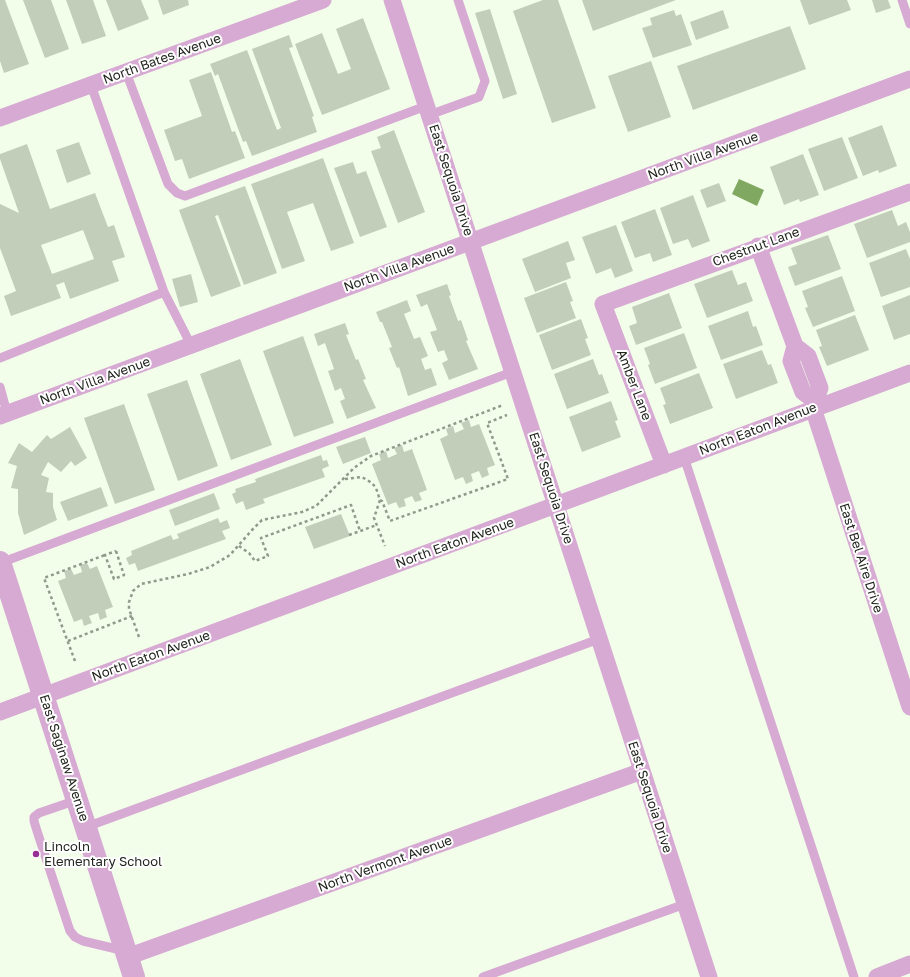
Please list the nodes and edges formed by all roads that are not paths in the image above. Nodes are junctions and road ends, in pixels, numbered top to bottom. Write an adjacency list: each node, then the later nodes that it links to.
1 (324, 0): 6 (street, North Bates Avenue)
2 (392, 0): 9 (street, East Sequoia Drive)
3 (458, 0): 9 (lane)
4 (902, 0): 5 (lane)
5 (910, 24)
6 (126, 72): 8 (street, North Bates Avenue); 9 (lane)
7 (910, 79): 12 (street, North Villa Avenue)
8 (91, 85): 10 (street, North Bates Avenue); 14 (lane)
9 (428, 110): 12 (street, East Sequoia Drive)
10 (0, 118)
11 (910, 192): 13 (street, Chestnut Lane)
12 (471, 241): 16 (street, North Villa Avenue); 18 (street, East Sequoia Drive)
13 (758, 246): 15 (street, Chestnut Lane); 21 (street)
14 (164, 292): 16 (lane); 17 (lane)
15 (603, 304): 24 (street, Amber Lane)
16 (191, 345): 22 (street, North Villa Avenue)
17 (0, 358)
18 (512, 372): 25 (street, East Sequoia Drive); 26 (lane)
19 (910, 373): 21 (street, North Eaton Avenue)
20 (0, 387): 22 (lane)
21 (815, 405): 23 (street, North Eaton Avenue); 29 (street, East Bel Aire Drive)
22 (4, 414)
23 (684, 457): 24 (street, North Eaton Avenue); 39 (lane)
24 (664, 465): 25 (street, North Eaton Avenue)
25 (556, 505): 27 (street, East Sequoia Drive); 28 (street, North Eaton Avenue)
26 (0, 563): 28 (street, East Saginaw Avenue)
27 (599, 639): 31 (street, East Sequoia Drive); 33 (lane)
28 (44, 696): 30 (street, North Eaton Avenue); 32 (street, East Saginaw Avenue)
29 (910, 707)
30 (0, 712)
31 (642, 771): 34 (street, East Sequoia Drive); 35 (street, North Vermont Avenue)
32 (77, 800): 33 (street, East Saginaw Avenue); 35 (lane)
33 (86, 827): 35 (street, East Saginaw Avenue)
34 (685, 904): 37 (lane); 38 (street, East Sequoia Drive)
35 (129, 962)
36 (910, 964): 40 (street)
37 (483, 977)
38 (709, 977)
39 (854, 977)
40 (877, 977)

